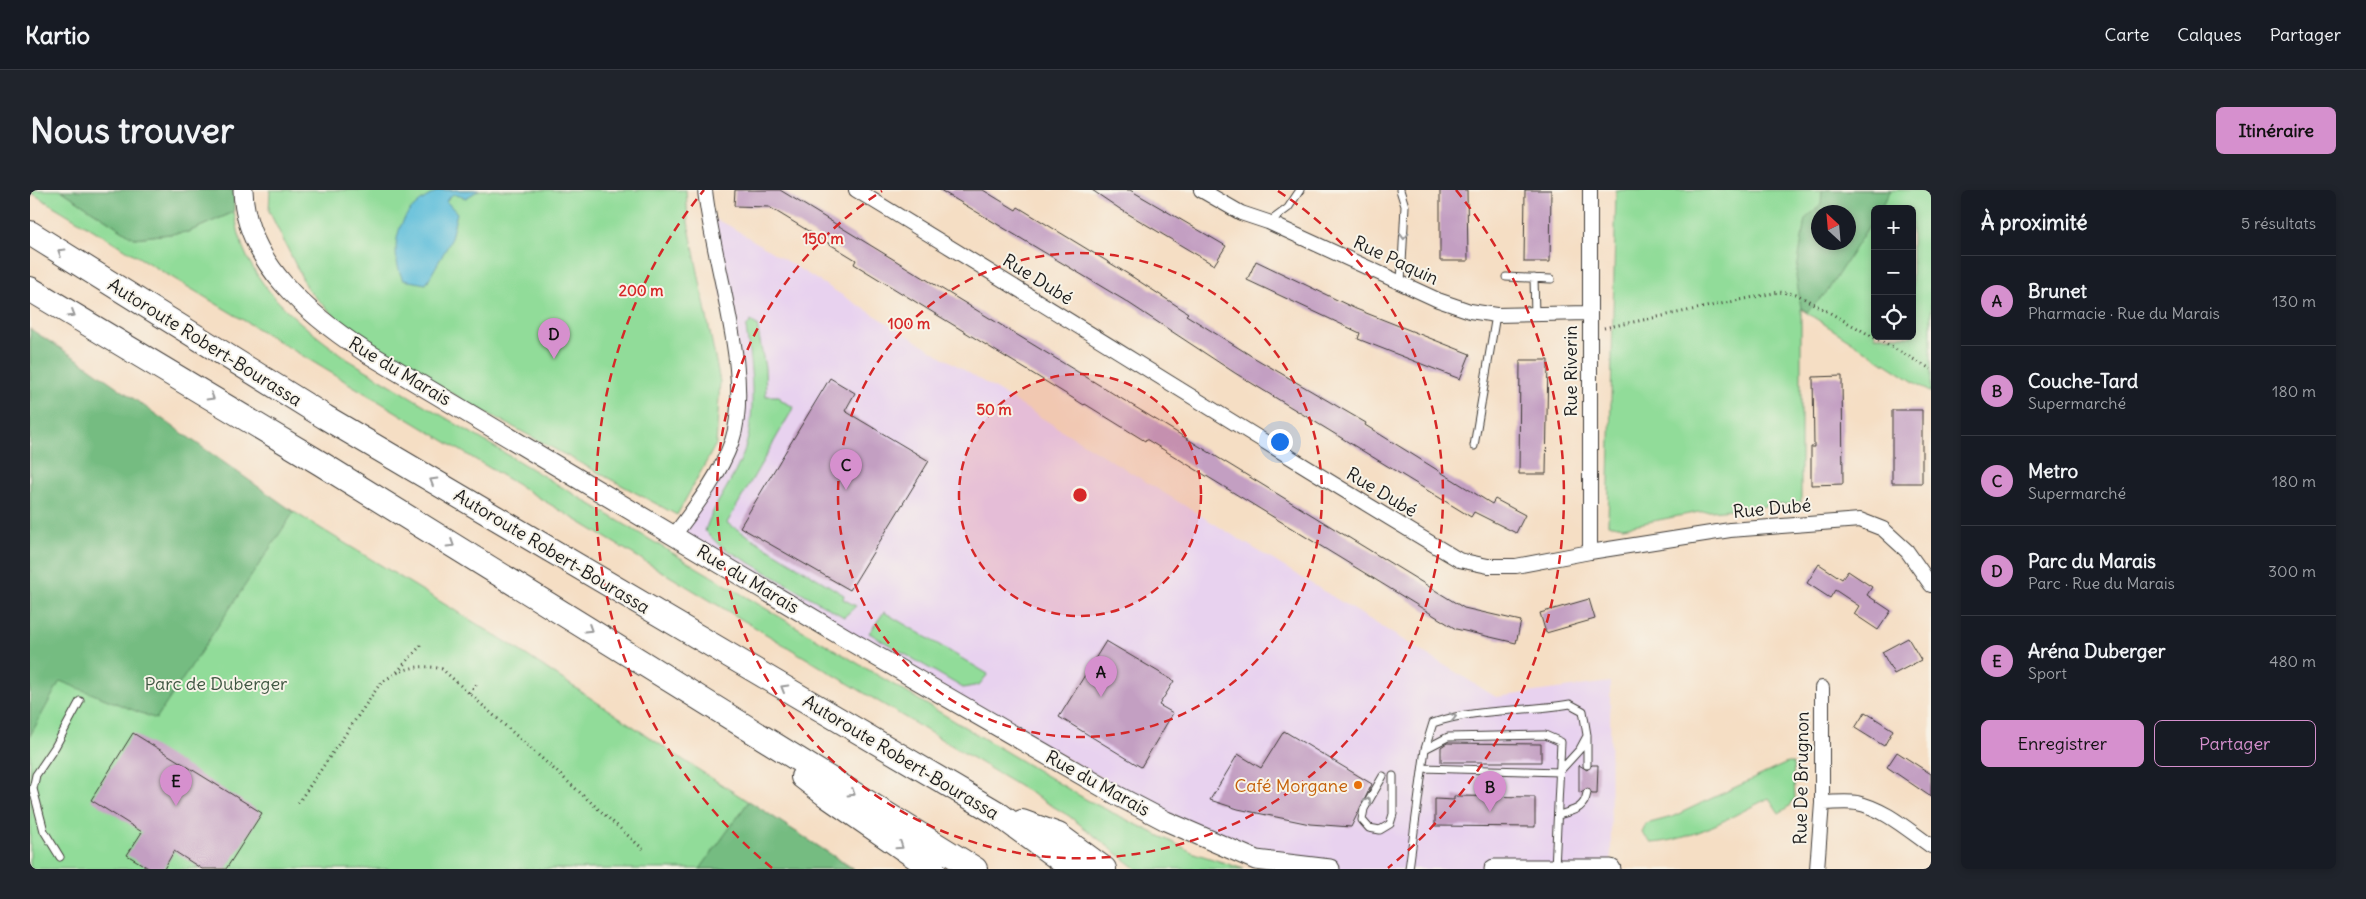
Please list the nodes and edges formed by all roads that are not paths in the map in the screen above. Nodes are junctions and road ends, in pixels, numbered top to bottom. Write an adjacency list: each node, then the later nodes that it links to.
1 (243, 190): 19 (street, Rue du Marais)
2 (704, 190): 19 (street)
3 (856, 190): 20 (street, Rue Dubé)
4 (1201, 190): 8 (street, Rue Paquin)
5 (1300, 190): 8 (lane)
6 (1400, 190): 13 (lane, one-way to 13)
7 (1590, 190): 15 (street, Rue Riverin)
8 (1268, 222): 13 (street, Rue Paquin)
9 (30, 233): 34 (highway, Autoroute Robert-Bourassa, one-way to 9)
10 (1506, 277): 11 (lane)
11 (1534, 278): 12 (lane); 16 (lane)
12 (1551, 278)
13 (1401, 283): 17 (street, Rue Paquin)
14 (30, 289): 24 (highway, one-way to 24)
15 (1588, 313): 16 (street, Rue Paquin); 20 (street, Rue Riverin)
16 (1535, 314): 17 (street, Rue Paquin)
17 (1496, 315): 18 (lane)
18 (1474, 446)
19 (675, 534): 43 (street, Rue du Marais)
20 (1590, 552): 21 (street, Rue Dubé)
21 (1931, 585)
22 (1822, 688): 33 (street, Rue De Brugnon)
23 (80, 701): 37 (lane)
24 (722, 711): 39 (highway, one-way to 39); 40 (highway, one-way to 40)
25 (1587, 735): 26 (lane, one-way to 25); 27 (lane); 29 (lane)
26 (1425, 749): 28 (lane); 29 (lane)
27 (1587, 765)
28 (1423, 768): 29 (lane); 44 (lane)
29 (1559, 772): 35 (lane)
30 (1383, 776): 31 (lane, one-way to 30)
31 (1393, 776)
32 (1587, 794): 35 (lane)
33 (1822, 803): 36 (street); 47 (street, Rue De Brugnon)
34 (997, 813): 41 (highway, Autoroute Robert-Bourassa); 42 (highway)
35 (1559, 815): 38 (lane)
36 (1931, 846)
37 (60, 857)
38 (1555, 868): 45 (street); 46 (street)
39 (933, 869)
40 (976, 869)
41 (1073, 869)
42 (1104, 869)
43 (1330, 869)
44 (1409, 869)
45 (1494, 869)
46 (1611, 869)
47 (1817, 869)

